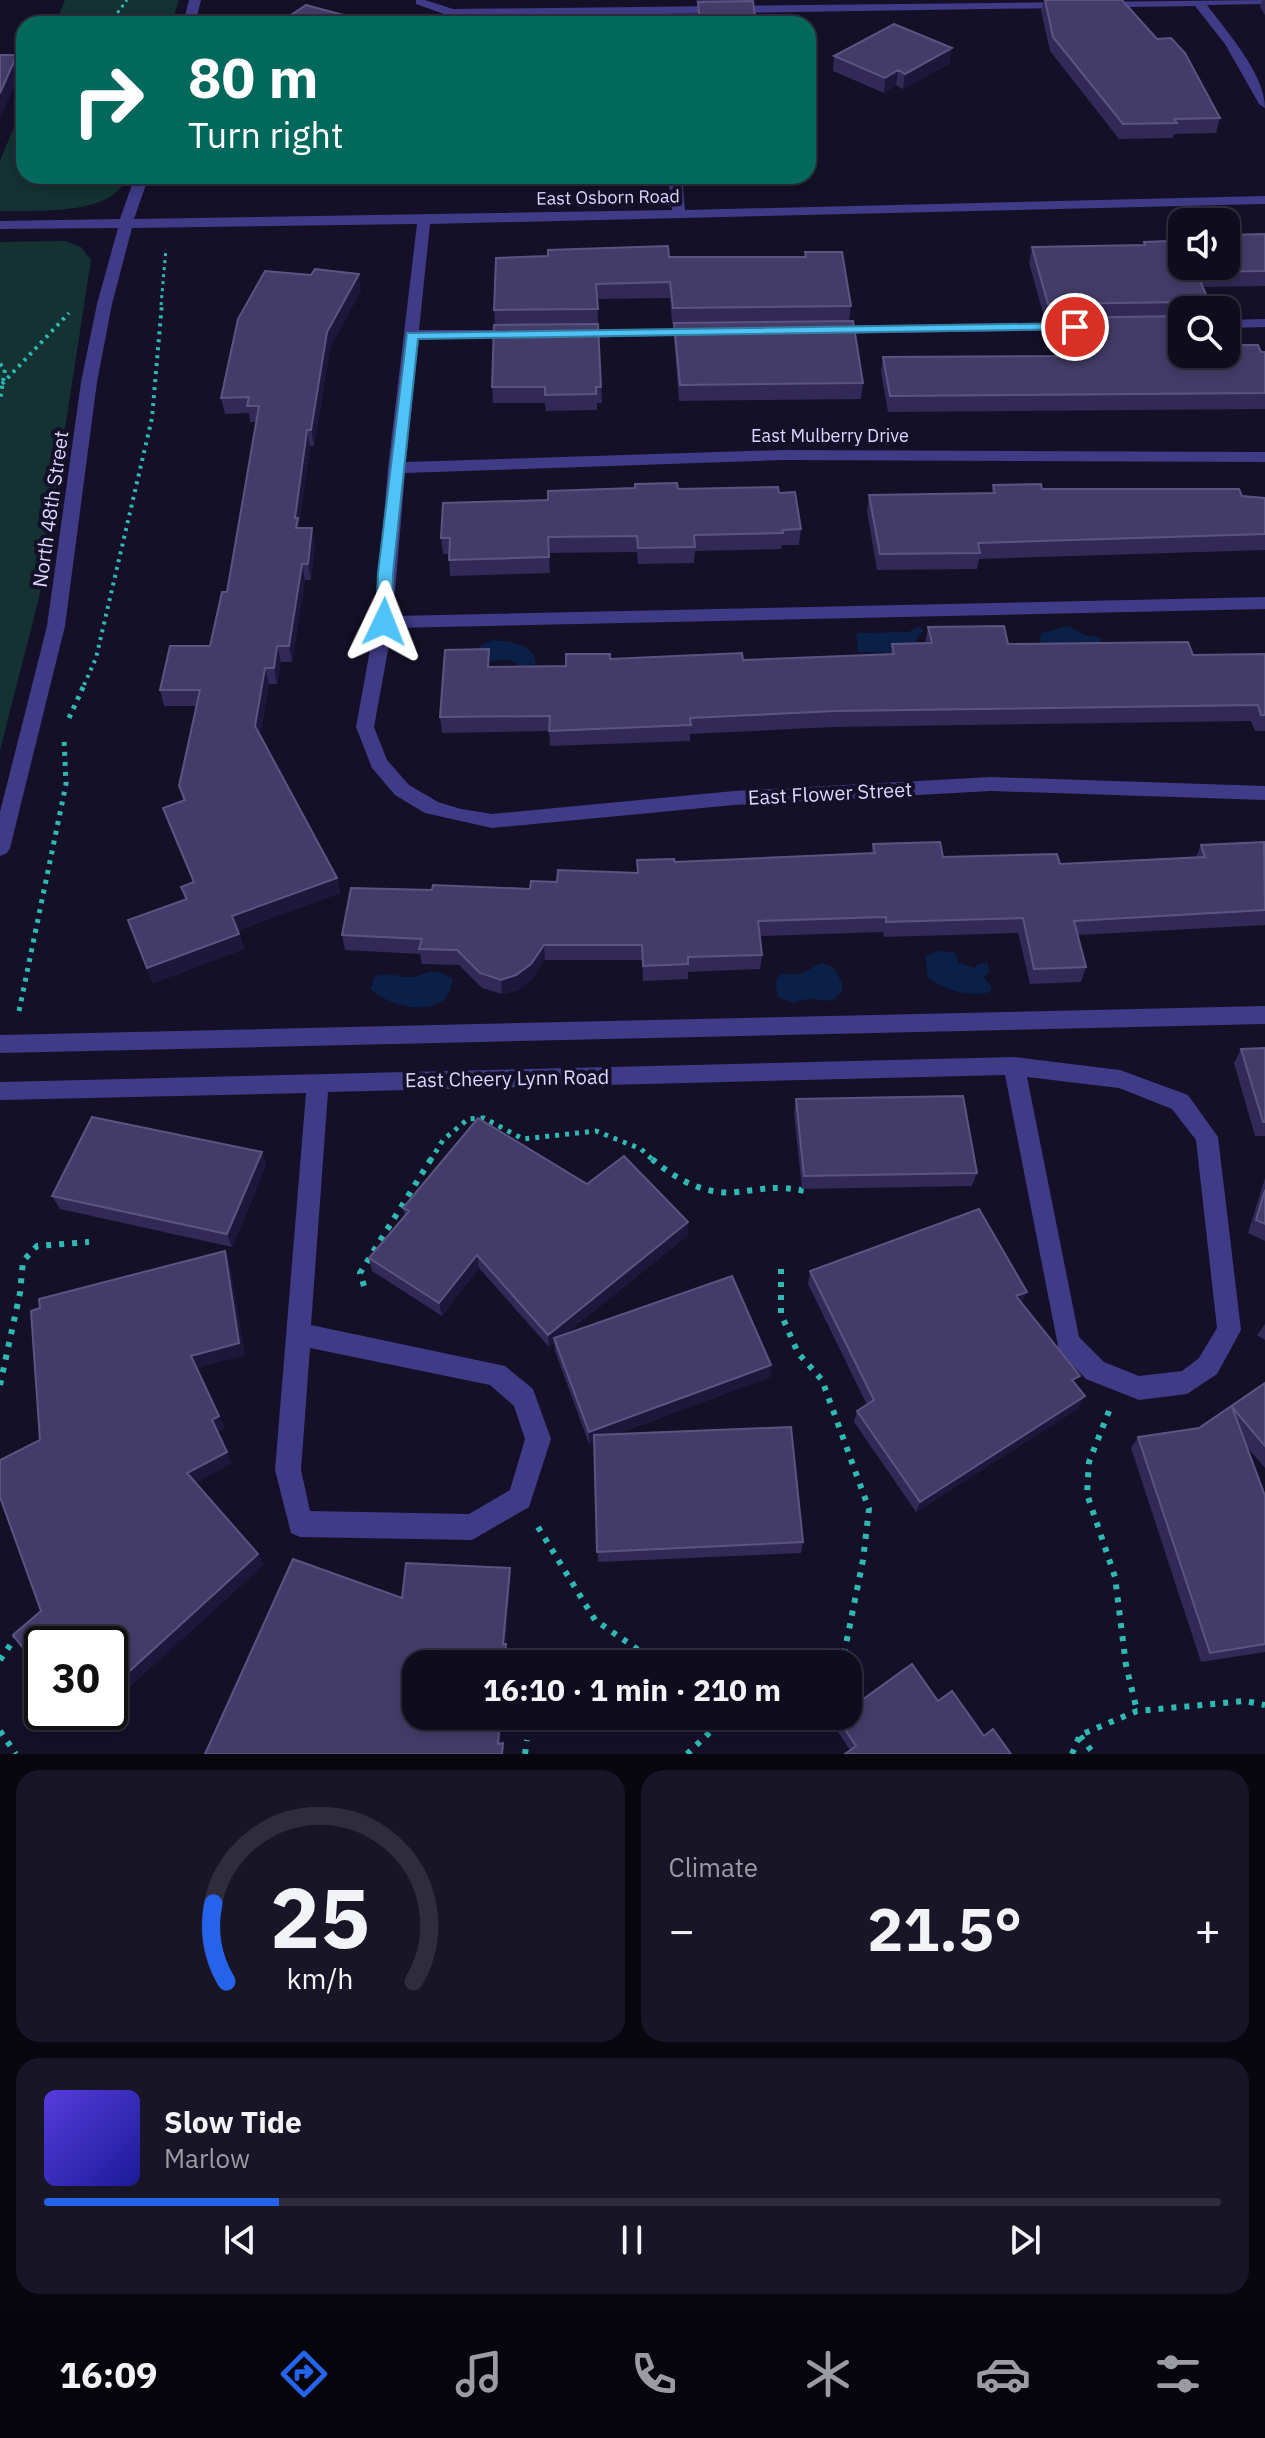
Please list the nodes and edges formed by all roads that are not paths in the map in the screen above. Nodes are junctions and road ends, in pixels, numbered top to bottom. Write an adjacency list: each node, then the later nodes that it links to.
1 (1198, 1): 2 (street); 4 (street); 9 (street)
2 (1265, 1)
3 (420, 2): 6 (street)
4 (990, 3): 5 (street)
5 (819, 4): 7 (street)
6 (642, 5): 7 (street)
7 (661, 10): 8 (street)
8 (662, 16)
9 (1265, 104)
10 (139, 184): 16 (street, North 48th Street)
11 (676, 184): 13 (street)
12 (1265, 200): 13 (street, East Osborn Road)
13 (679, 214): 14 (street, East Osborn Road)
14 (424, 220): 16 (street, East Osborn Road); 24 (street)
15 (0, 225): 16 (street, East Osborn Road)
16 (123, 225): 30 (street, North 48th Street)
17 (1265, 323): 18 (street)
18 (1240, 324)
19 (1089, 326): 20 (street)
20 (818, 330)
21 (722, 332): 23 (street)
22 (532, 334): 24 (street)
23 (563, 334)
24 (412, 335): 26 (street)
25 (1265, 457): 26 (street, East Mulberry Drive)
26 (396, 468): 28 (street)
27 (1265, 603): 28 (street)
28 (384, 622): 29 (street, East Flower Street)
29 (1265, 793)
30 (0, 848)
31 (1265, 1015): 32 (street)
32 (6, 1044)
33 (1014, 1066): 33 (street, East Cheery Lynn Road); 34 (street, East Cheery Lynn Road)
34 (318, 1083): 35 (street, East Cheery Lynn Road); 36 (street)
35 (0, 1091)
36 (297, 1334): 36 (street)

